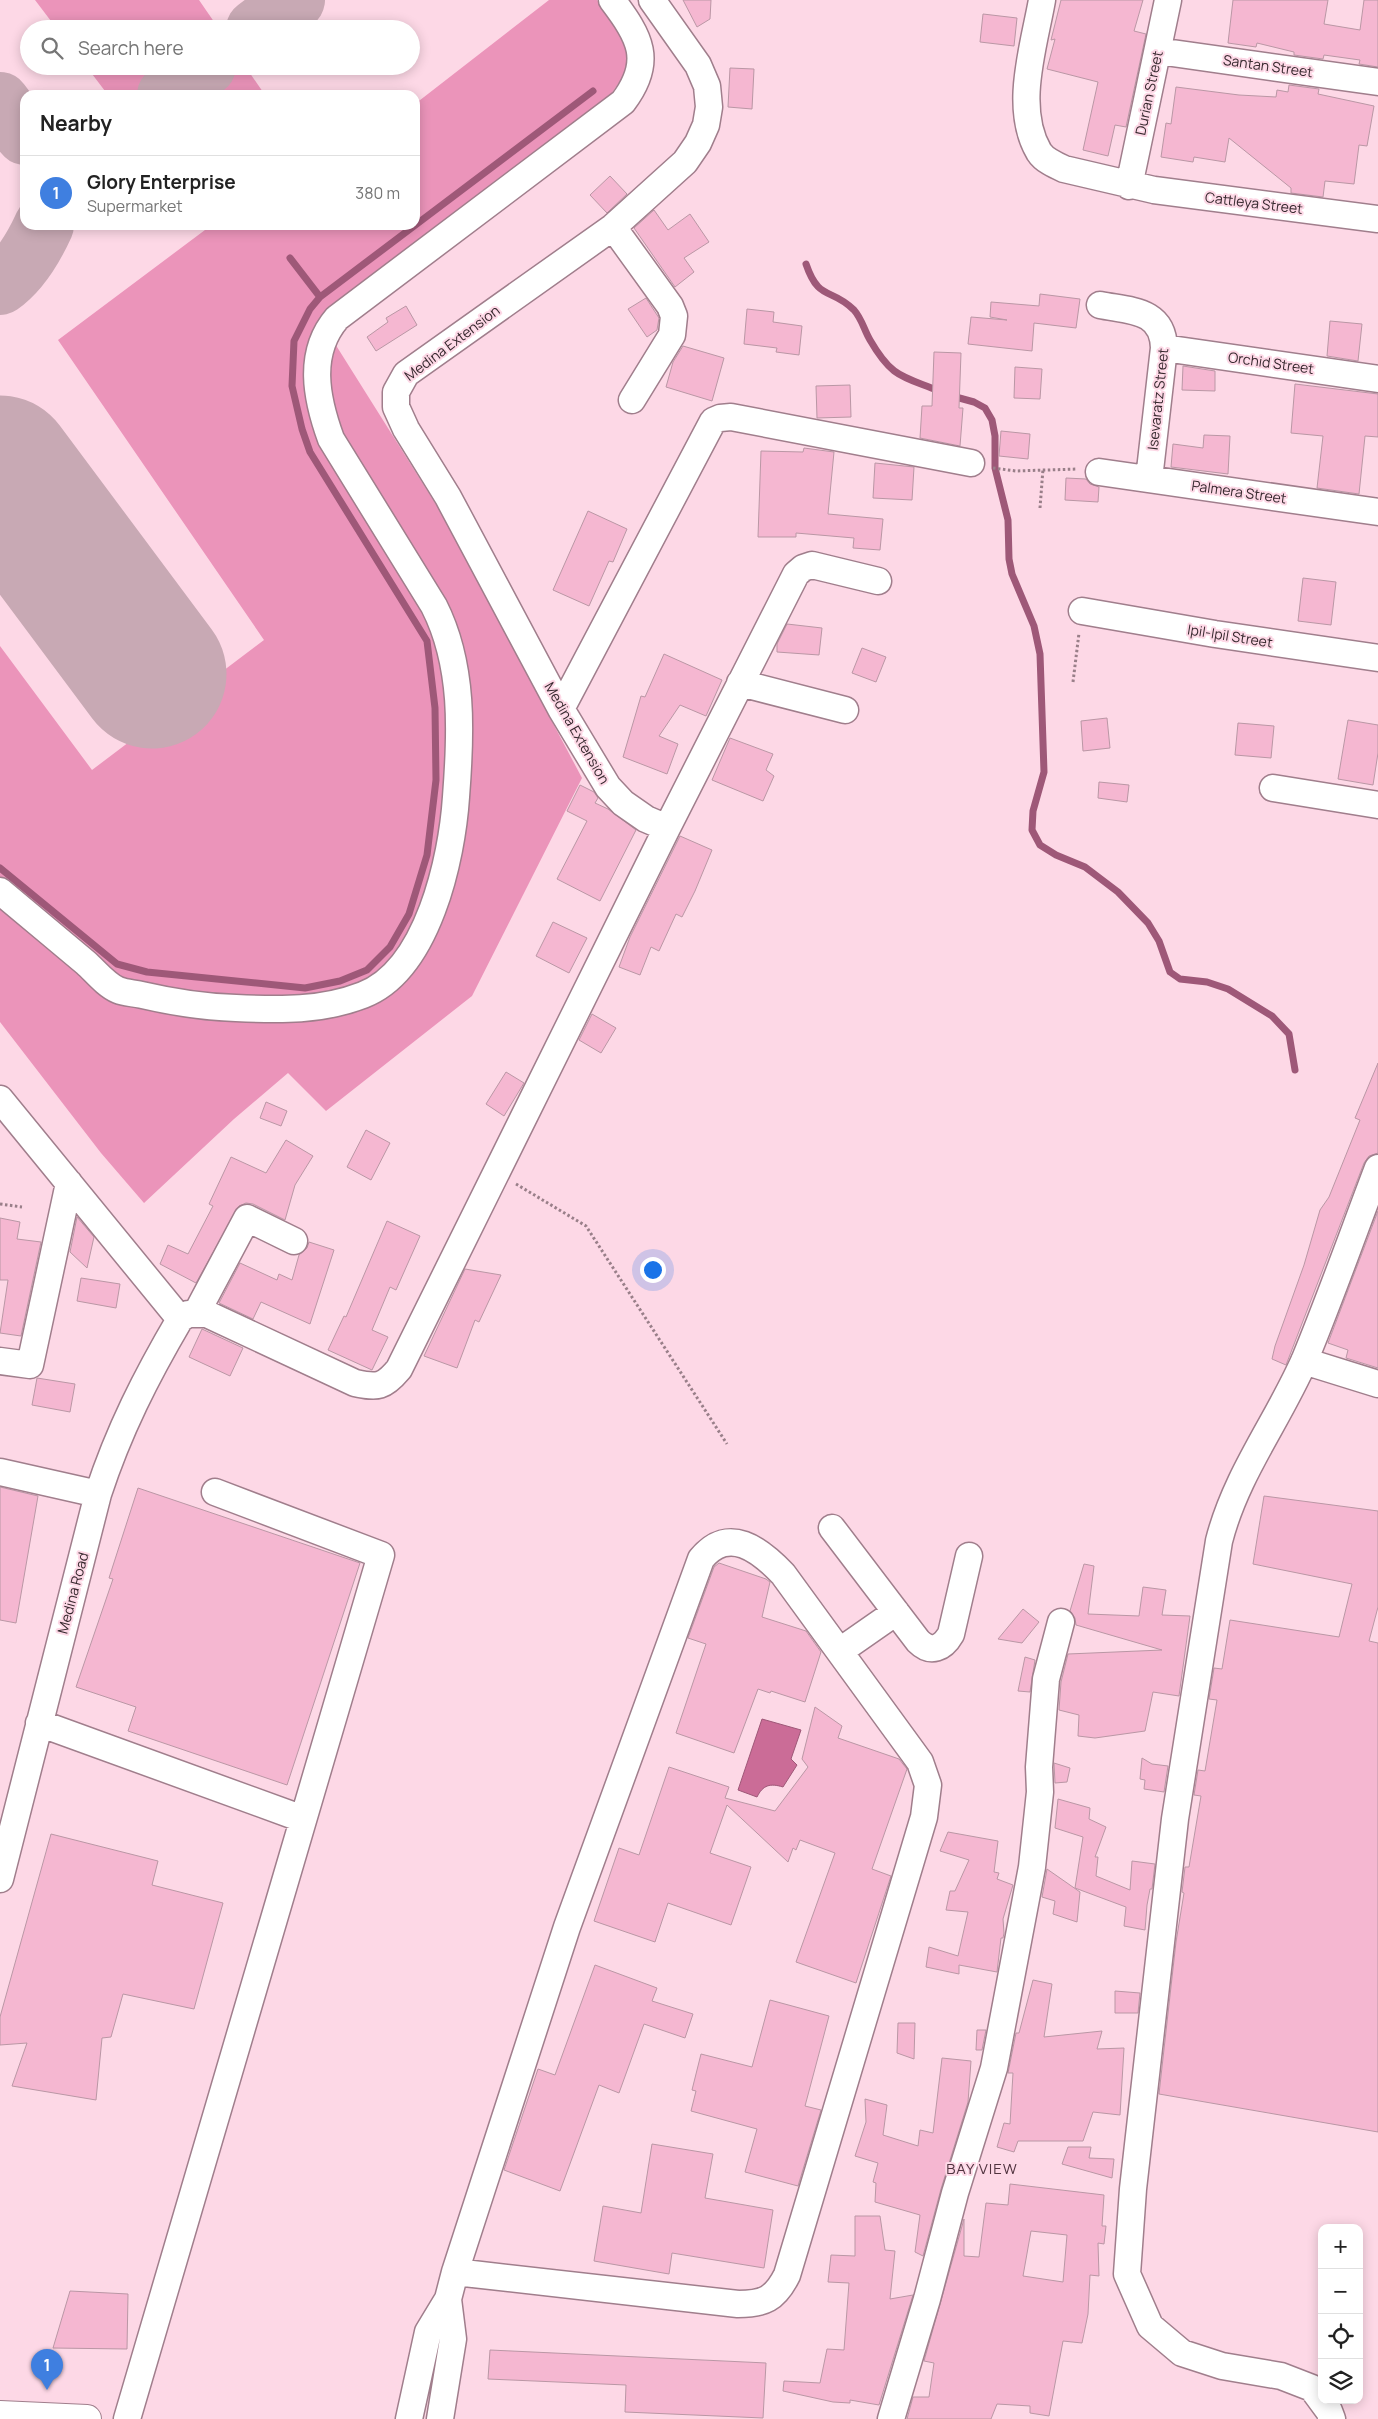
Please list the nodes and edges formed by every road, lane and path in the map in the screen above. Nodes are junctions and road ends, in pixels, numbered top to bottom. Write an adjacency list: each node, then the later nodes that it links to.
1 (612, 0): 30 (street)
2 (652, 0): 9 (street, Medina Extension)
3 (1042, 0): 7 (street, Cattleya Street)
4 (1168, 0): 5 (street, Durian Street)
5 (1158, 51): 6 (street, Santan Street); 7 (street, Durian Street)
6 (1378, 82)
7 (1129, 186): 8 (street, Cattleya Street)
8 (1378, 219)
9 (613, 227): 13 (street); 25 (street, Medina Extension)
10 (1100, 305): 11 (street, Isevaratz Street)
11 (1164, 348): 12 (street, Orchid Street); 17 (street, Isevaratz Street)
12 (1378, 379)
13 (632, 400)
14 (971, 463): 15 (path); 25 (street)
15 (1043, 470): 16 (path); 18 (path)
16 (1099, 472): 17 (street, Palmera Street)
17 (1149, 479): 19 (street, Palmera Street)
18 (1040, 508)
19 (1378, 512)
20 (878, 581): 24 (street)
21 (1082, 611): 22 (street, Ipil-Ipil Street); 23 (path)
22 (1378, 658)
23 (1073, 682)
24 (740, 683): 26 (street); 29 (street)
25 (561, 708): 29 (street, Medina Extension)
26 (845, 710)
27 (1273, 788): 28 (street)
28 (1378, 805)
29 (667, 828): 33 (street)
30 (0, 891)
31 (0, 1099): 34 (street)
32 (1378, 1168): 39 (street)
33 (496, 1172): 38 (street); 42 (path)
34 (69, 1183): 38 (street); 40 (street)
35 (0, 1204): 36 (path)
36 (22, 1207)
37 (294, 1242): 38 (street, Medina Road)
38 (189, 1316): 45 (street, Medina Road)
39 (1304, 1360): 41 (street); 63 (street)
40 (0, 1361)
41 (1378, 1384)
42 (727, 1444)
43 (0, 1472): 45 (street)
44 (215, 1492): 52 (street)
45 (98, 1494): 51 (street, Medina Road)
46 (832, 1528): 48 (street)
47 (969, 1556): 48 (street)
48 (896, 1612): 50 (street)
49 (1061, 1622): 62 (street)
50 (840, 1651): 54 (street); 54 (street)
51 (38, 1724): 52 (street); 53 (street, Medina Road)
52 (303, 1819): 59 (street)
53 (0, 1879)
54 (455, 2272): 55 (street)
55 (448, 2299): 60 (street); 61 (street)
56 (0, 2415): 57 (main road)
57 (39, 2418): 58 (main road)
58 (87, 2419)
59 (127, 2419)
60 (409, 2419)
61 (440, 2419)
62 (890, 2419)
63 (1332, 2419)

